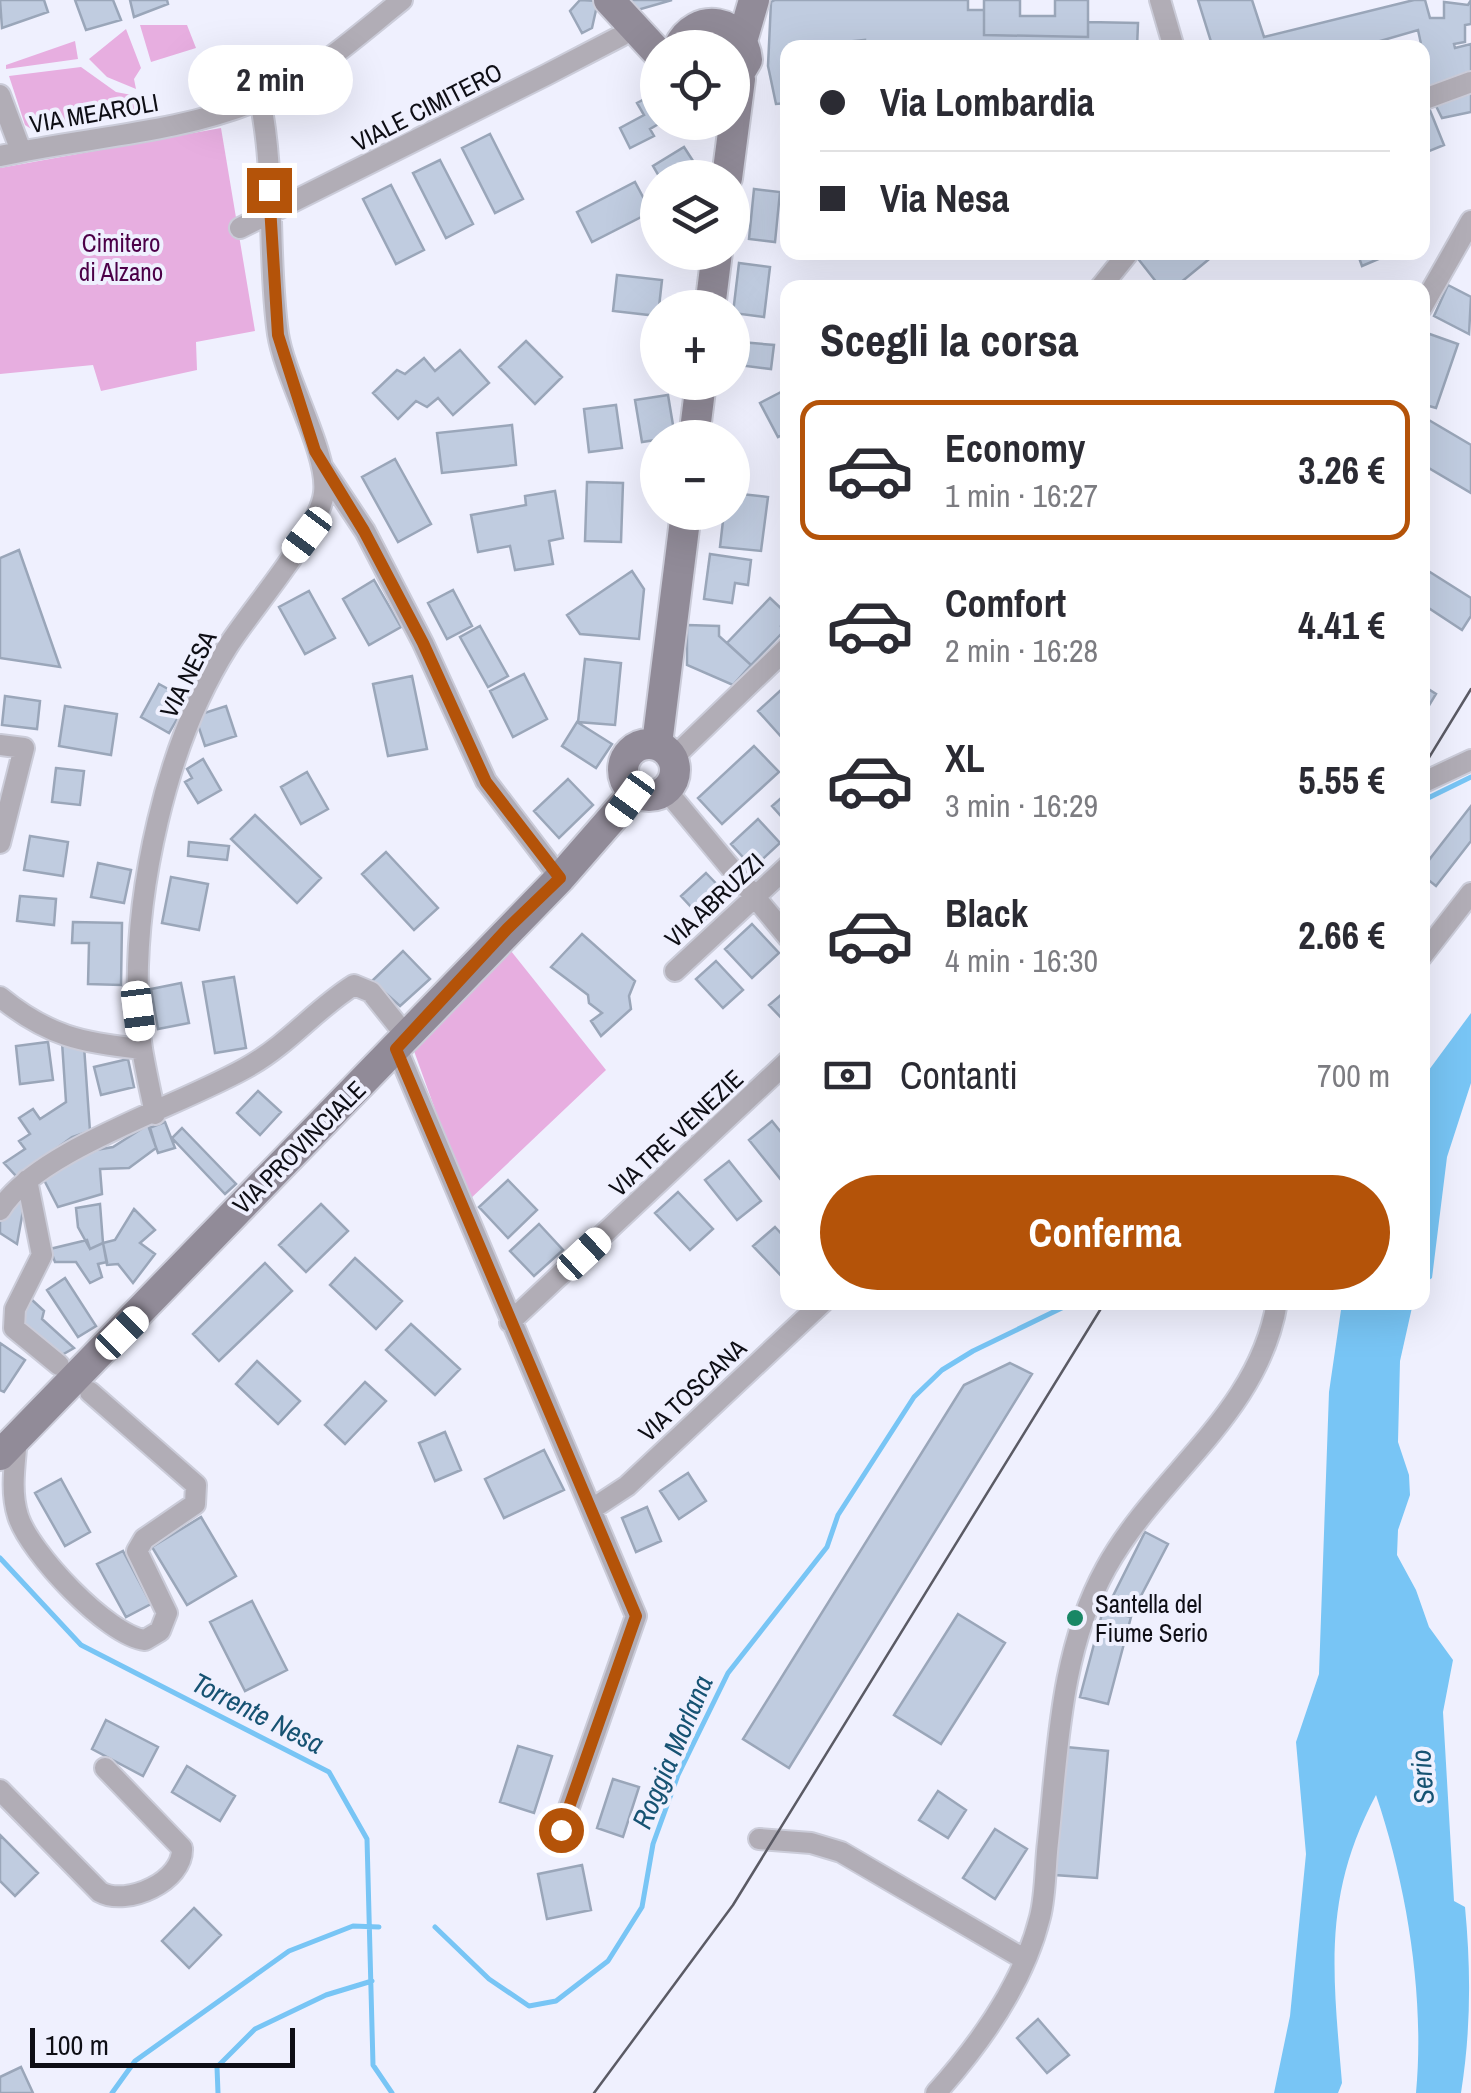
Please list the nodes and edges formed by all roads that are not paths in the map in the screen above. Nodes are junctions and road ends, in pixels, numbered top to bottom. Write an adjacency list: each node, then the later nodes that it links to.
1 (402, 0): 15 (street, VIA MEAROLI)
2 (608, 0): 6 (street)
3 (741, 0): 8 (street)
4 (754, 0): 9 (street)
5 (1160, 0): 11 (street)
6 (633, 25): 7 (street); 10 (street); 17 (street, VIALE CIMITERO)
7 (647, 30)
8 (713, 30)
9 (715, 30)
10 (640, 33)
11 (1172, 40)
12 (1471, 82): 14 (street)
13 (0, 95): 16 (street)
14 (1430, 97)
15 (260, 100): 16 (street, VIA MEAROLI); 17 (street, VIA NESA)
16 (10, 154)
17 (270, 213): 19 (street, VIALE CIMITERO); 23 (street, VIA NESA)
18 (1471, 221): 22 (street)
19 (240, 228)
20 (1123, 260): 21 (street)
21 (1106, 280)
22 (1430, 293)
23 (324, 468): 24 (street, VIA NESA); 26 (street)
24 (322, 502): 26 (street); 44 (street, VIA NESA)
25 (684, 530): 29 (street)
26 (364, 531): 36 (street)
27 (780, 654): 29 (street)
28 (0, 745): 34 (street)
29 (665, 751): 32 (street); 33 (street)
30 (1471, 760): 31 (street)
31 (1430, 779)
32 (666, 790): 33 (street); 38 (street)
33 (634, 792): 36 (street, VIA PROVINCIALE)
34 (0, 843)
35 (780, 874): 38 (street, VIA ABRUZZI)
36 (560, 878): 43 (street, VIA PROVINCIALE)
37 (1471, 893): 40 (street)
38 (754, 898): 39 (street); 41 (street, VIA ABRUZZI)
39 (780, 929)
40 (1430, 939)
41 (675, 971)
42 (0, 996): 44 (street)
43 (402, 1043): 46 (street); 51 (street); 54 (street, VIA PROVINCIALE)
44 (142, 1048): 46 (street, VIA NESA)
45 (780, 1069): 51 (street, VIA TRE VENEZIE)
46 (155, 1114): 47 (street)
47 (27, 1180): 48 (street); 52 (street)
48 (0, 1210)
49 (814, 1310): 55 (street, VIA TOSCANA)
50 (1276, 1310): 60 (street)
51 (510, 1322): 55 (street)
52 (58, 1364)
53 (90, 1392): 54 (street)
54 (8, 1447)
55 (592, 1509): 58 (street)
56 (105, 1768): 57 (street)
57 (0, 1790)
58 (561, 1830)
59 (759, 1839): 60 (street)
60 (1024, 1959): 61 (street)
61 (936, 2093)

